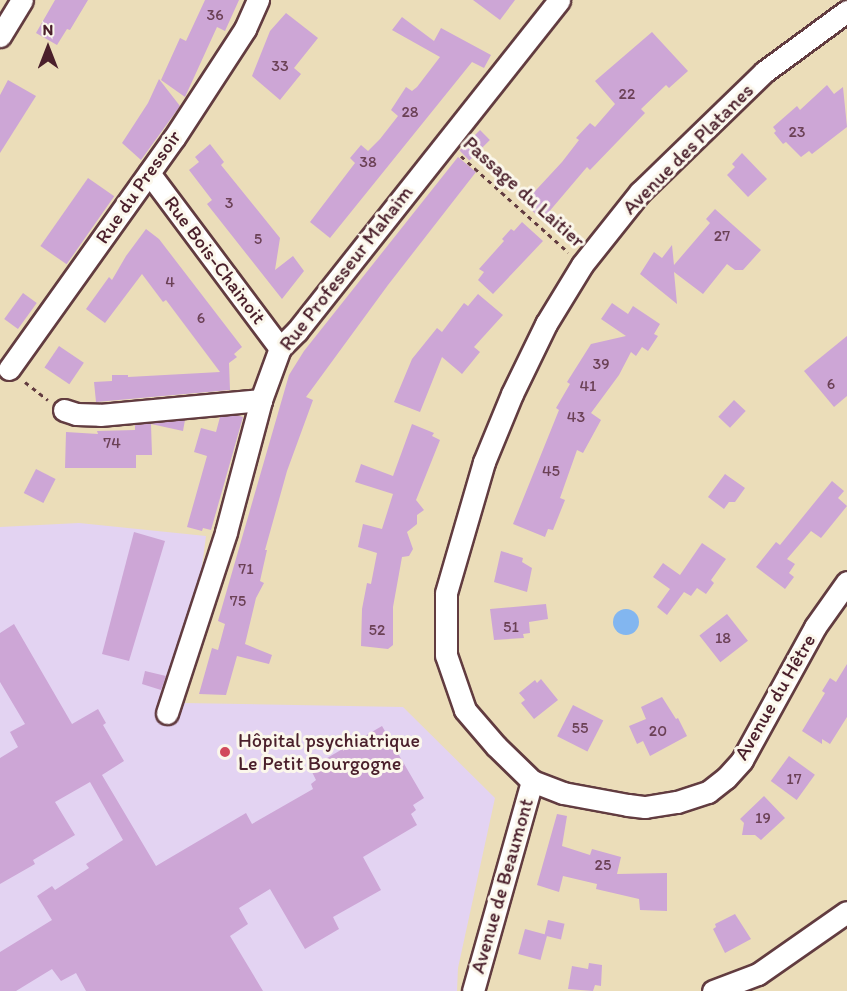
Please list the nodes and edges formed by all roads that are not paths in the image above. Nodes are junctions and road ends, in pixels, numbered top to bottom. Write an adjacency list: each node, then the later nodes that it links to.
1 (22, 0): 5 (street)
2 (258, 0): 6 (street, Rue du Pressoir)
3 (558, 0): 7 (street, Rue Professeur Mahaim)
4 (847, 11): 13 (street, Avenue des Platanes)
5 (0, 36)
6 (149, 173): 7 (street, Rue Bois-Chainoit); 8 (street, Rue du Pressoir)
7 (280, 348): 9 (street, Rue Professeur Mahaim)
8 (9, 369)
9 (261, 400): 10 (street); 12 (street, Rue Professeur Mahaim)
10 (57, 406)
11 (847, 582): 14 (street, Avenue du Hêtre)
12 (167, 713)
13 (532, 781): 14 (street, Avenue des Platanes); 16 (street, Avenue de Beaumont)
14 (584, 798)
15 (847, 912): 17 (street)
16 (473, 991)
17 (713, 991)

